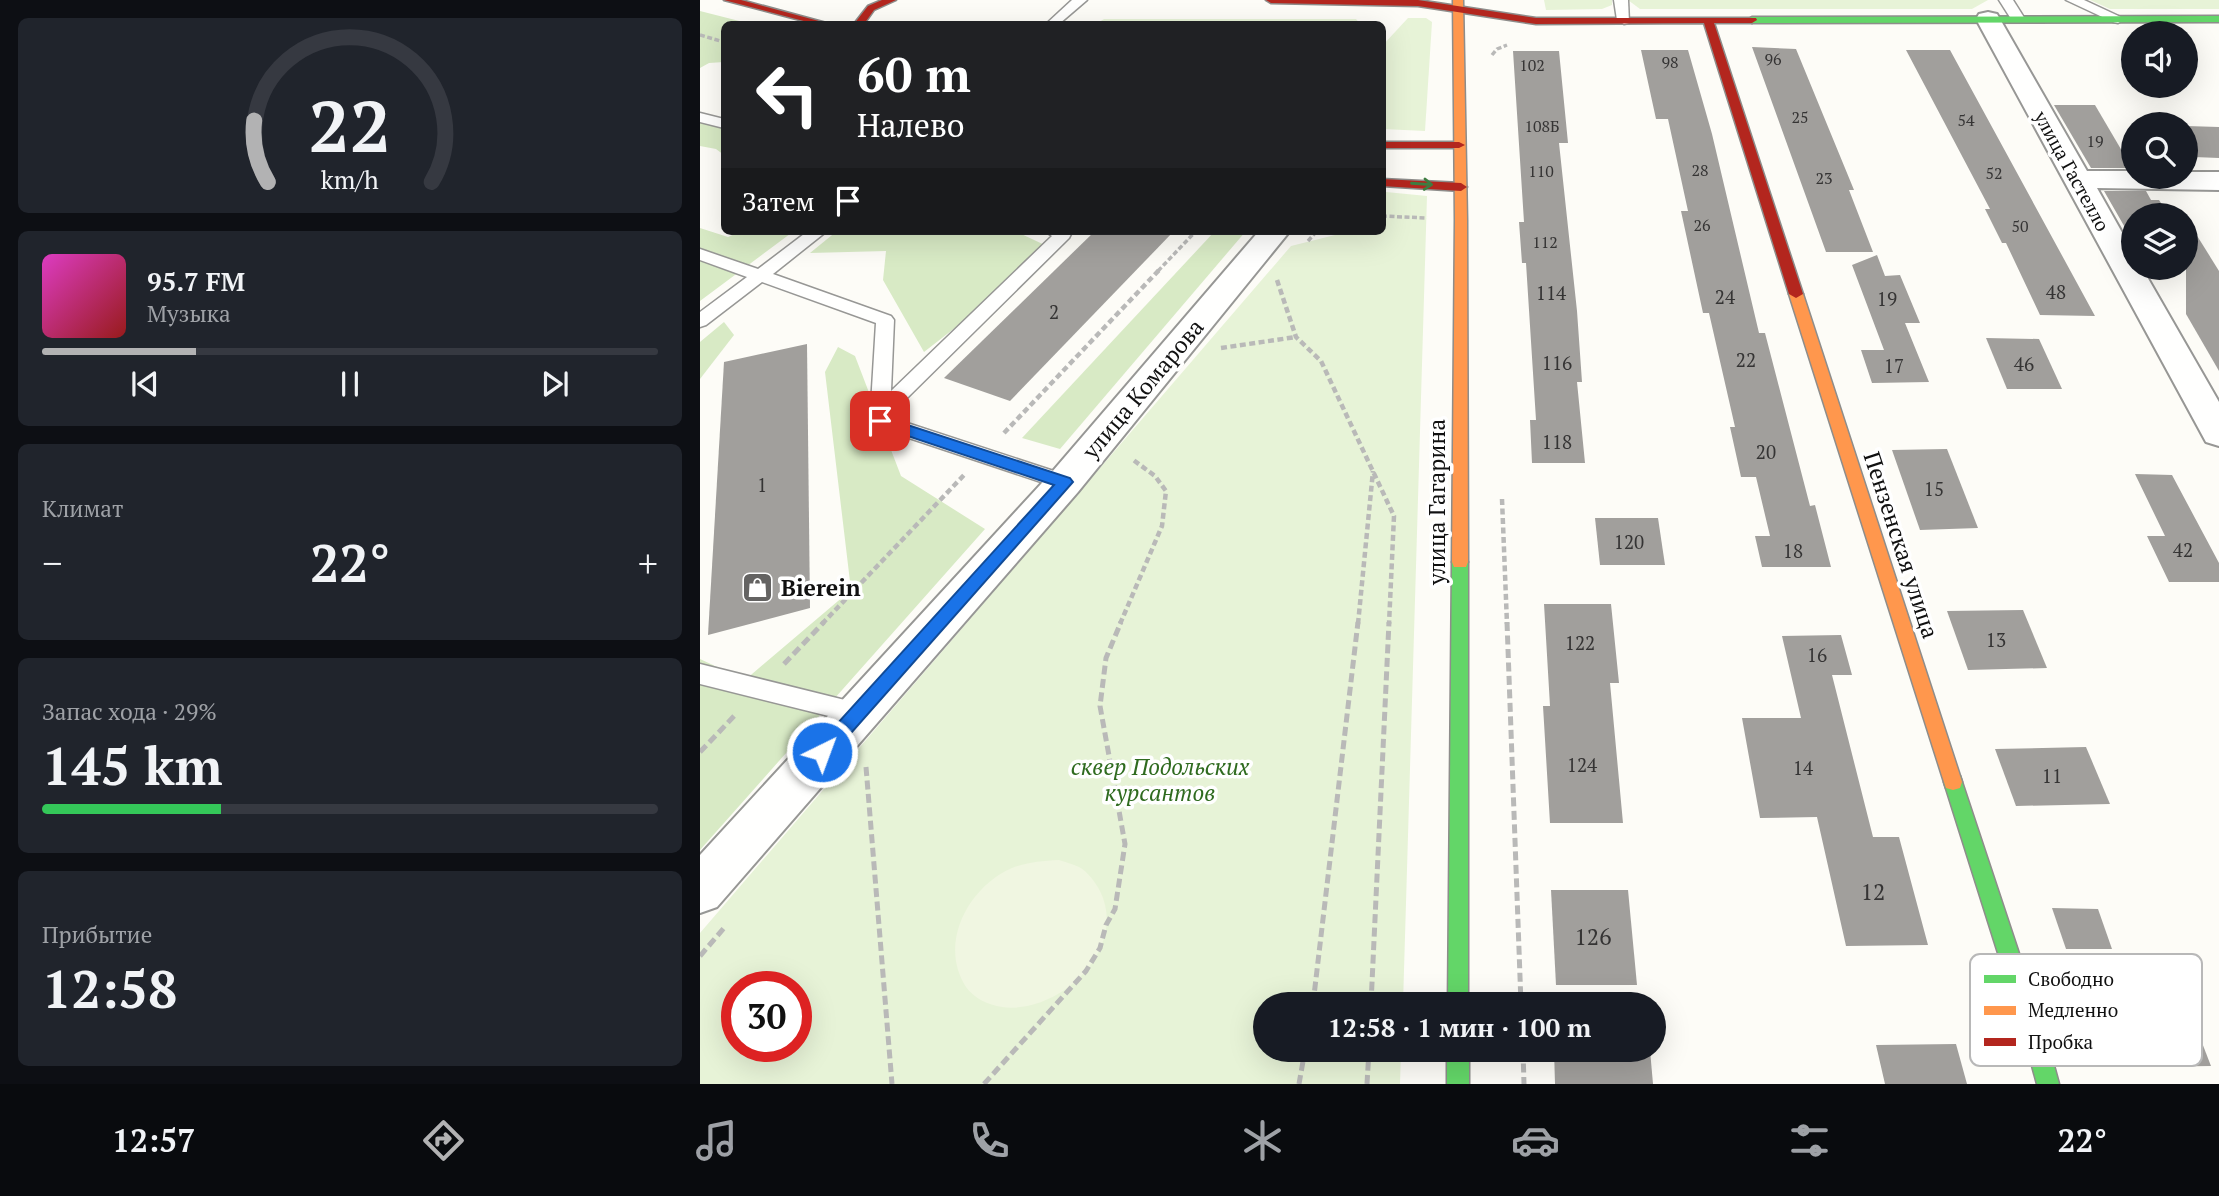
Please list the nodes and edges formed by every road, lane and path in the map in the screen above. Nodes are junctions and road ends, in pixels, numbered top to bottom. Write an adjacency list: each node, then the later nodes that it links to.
1 (729, 0): 14 (main road)
2 (891, 0): 15 (main road)
3 (1080, 0): 16 (lane)
4 (1271, 0): 7 (main road)
5 (1621, 0): 12 (lane)
6 (2073, 0): 10 (lane)
7 (1458, 3): 17 (main road); 20 (main road, улица Гагарина)
8 (1997, 9): 9 (main road); 9 (lane); 13 (main road); 27 (street, улица Гастелло)
9 (2018, 19): 10 (main road)
10 (2118, 19): 11 (main road)
11 (2219, 19)
12 (1625, 20): 13 (main road); 17 (main road)
13 (1708, 20): 56 (main road, Пензенская улица)
14 (813, 21)
15 (860, 21)
16 (1056, 21)
17 (1536, 21): 20 (main road)
18 (700, 35): 19 (path)
19 (721, 41)
20 (1458, 41): 26 (main road, улица Гагарина)
21 (1517, 42): 22 (path)
22 (1485, 64)
23 (700, 117): 24 (lane)
24 (721, 123)
25 (1386, 145): 26 (main road)
26 (1459, 145): 30 (main road, улица Гагарина)
27 (2077, 179): 29 (street); 44 (street, улица Гастелло)
28 (1386, 181): 30 (main road, one-way to 30)
29 (2219, 181)
30 (1461, 187): 32 (main road, улица Гагарина)
31 (1386, 216): 32 (path)
32 (1461, 220): 59 (main road, улица Гагарина)
33 (813, 235): 38 (lane)
34 (1062, 235): 43 (lane)
35 (1192, 235): 45 (path)
36 (1272, 235): 48 (street, улица Комарова)
37 (700, 254): 38 (lane)
38 (758, 275): 40 (lane); 43 (lane)
39 (1277, 278): 41 (path)
40 (700, 321)
41 (1296, 337): 42 (path); 47 (path)
42 (1216, 349)
43 (880, 421): 45 (lane)
44 (2219, 433)
45 (982, 455): 48 (lane); 51 (path)
46 (1126, 455): 67 (path)
47 (1373, 470): 57 (path); 58 (path)
48 (1065, 482): 52 (street, улица Комарова)
49 (1502, 493): 60 (path)
50 (700, 674): 51 (lane)
51 (761, 689): 52 (lane); 53 (path)
52 (857, 713): 55 (street, улица Комарова)
53 (700, 752)
54 (866, 761): 66 (path)
55 (700, 890)
56 (2009, 954)
57 (1313, 992)
58 (1372, 992)
59 (1458, 992)
60 (1521, 992)
61 (1303, 1062): 68 (path)
62 (1368, 1062): 69 (path)
63 (1458, 1062): 70 (main road)
64 (1523, 1062): 71 (path)
65 (2043, 1066): 72 (main road, Пензенская улица)
66 (892, 1084)
67 (984, 1084)
68 (1299, 1084)
69 (1367, 1084)
70 (1458, 1084)
71 (1524, 1084)
72 (2048, 1084)

